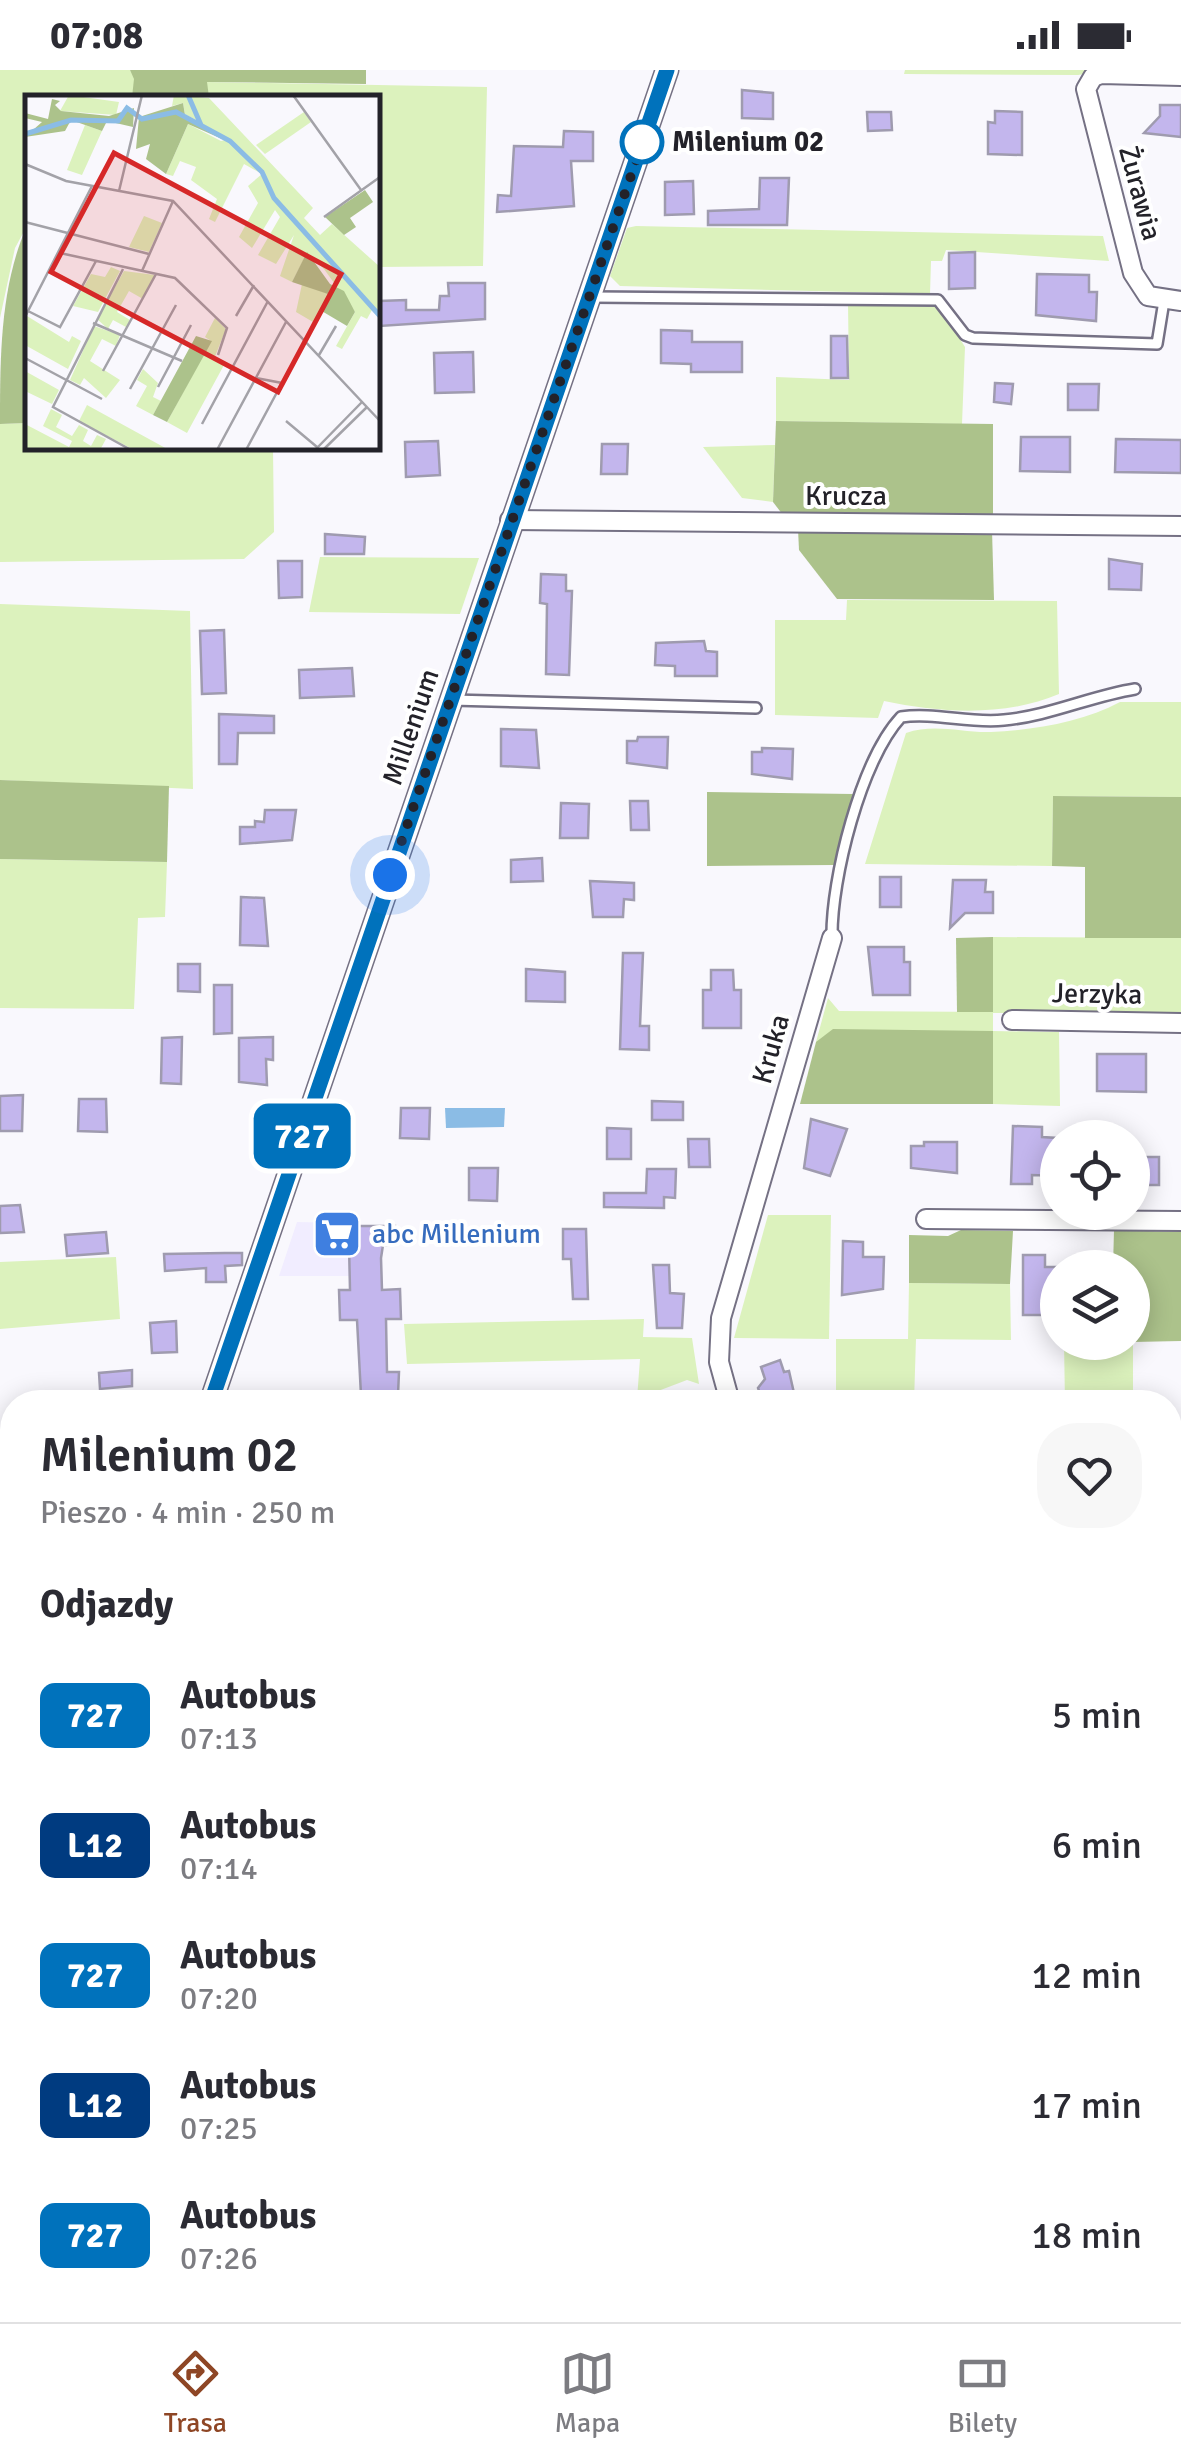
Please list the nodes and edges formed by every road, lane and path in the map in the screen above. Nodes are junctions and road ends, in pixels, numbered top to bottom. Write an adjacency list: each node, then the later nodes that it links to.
1 (667, 70): 3 (street, Millenium)
2 (1181, 76): 4 (street, Żurawia)
3 (588, 296): 4 (lane); 5 (street, Millenium)
4 (1172, 301)
5 (510, 520): 6 (street, Krucza); 8 (street, Millenium)
6 (1181, 526)
7 (1136, 688): 10 (lane, Kruka)
8 (450, 700): 9 (lane); 15 (street, Millenium)
9 (756, 708)
10 (832, 938): 16 (street, Kruka)
11 (1012, 1020): 12 (street, Jerzyka)
12 (1181, 1023)
13 (926, 1219): 14 (street)
14 (1181, 1222)
15 (215, 1390)
16 (727, 1390)

